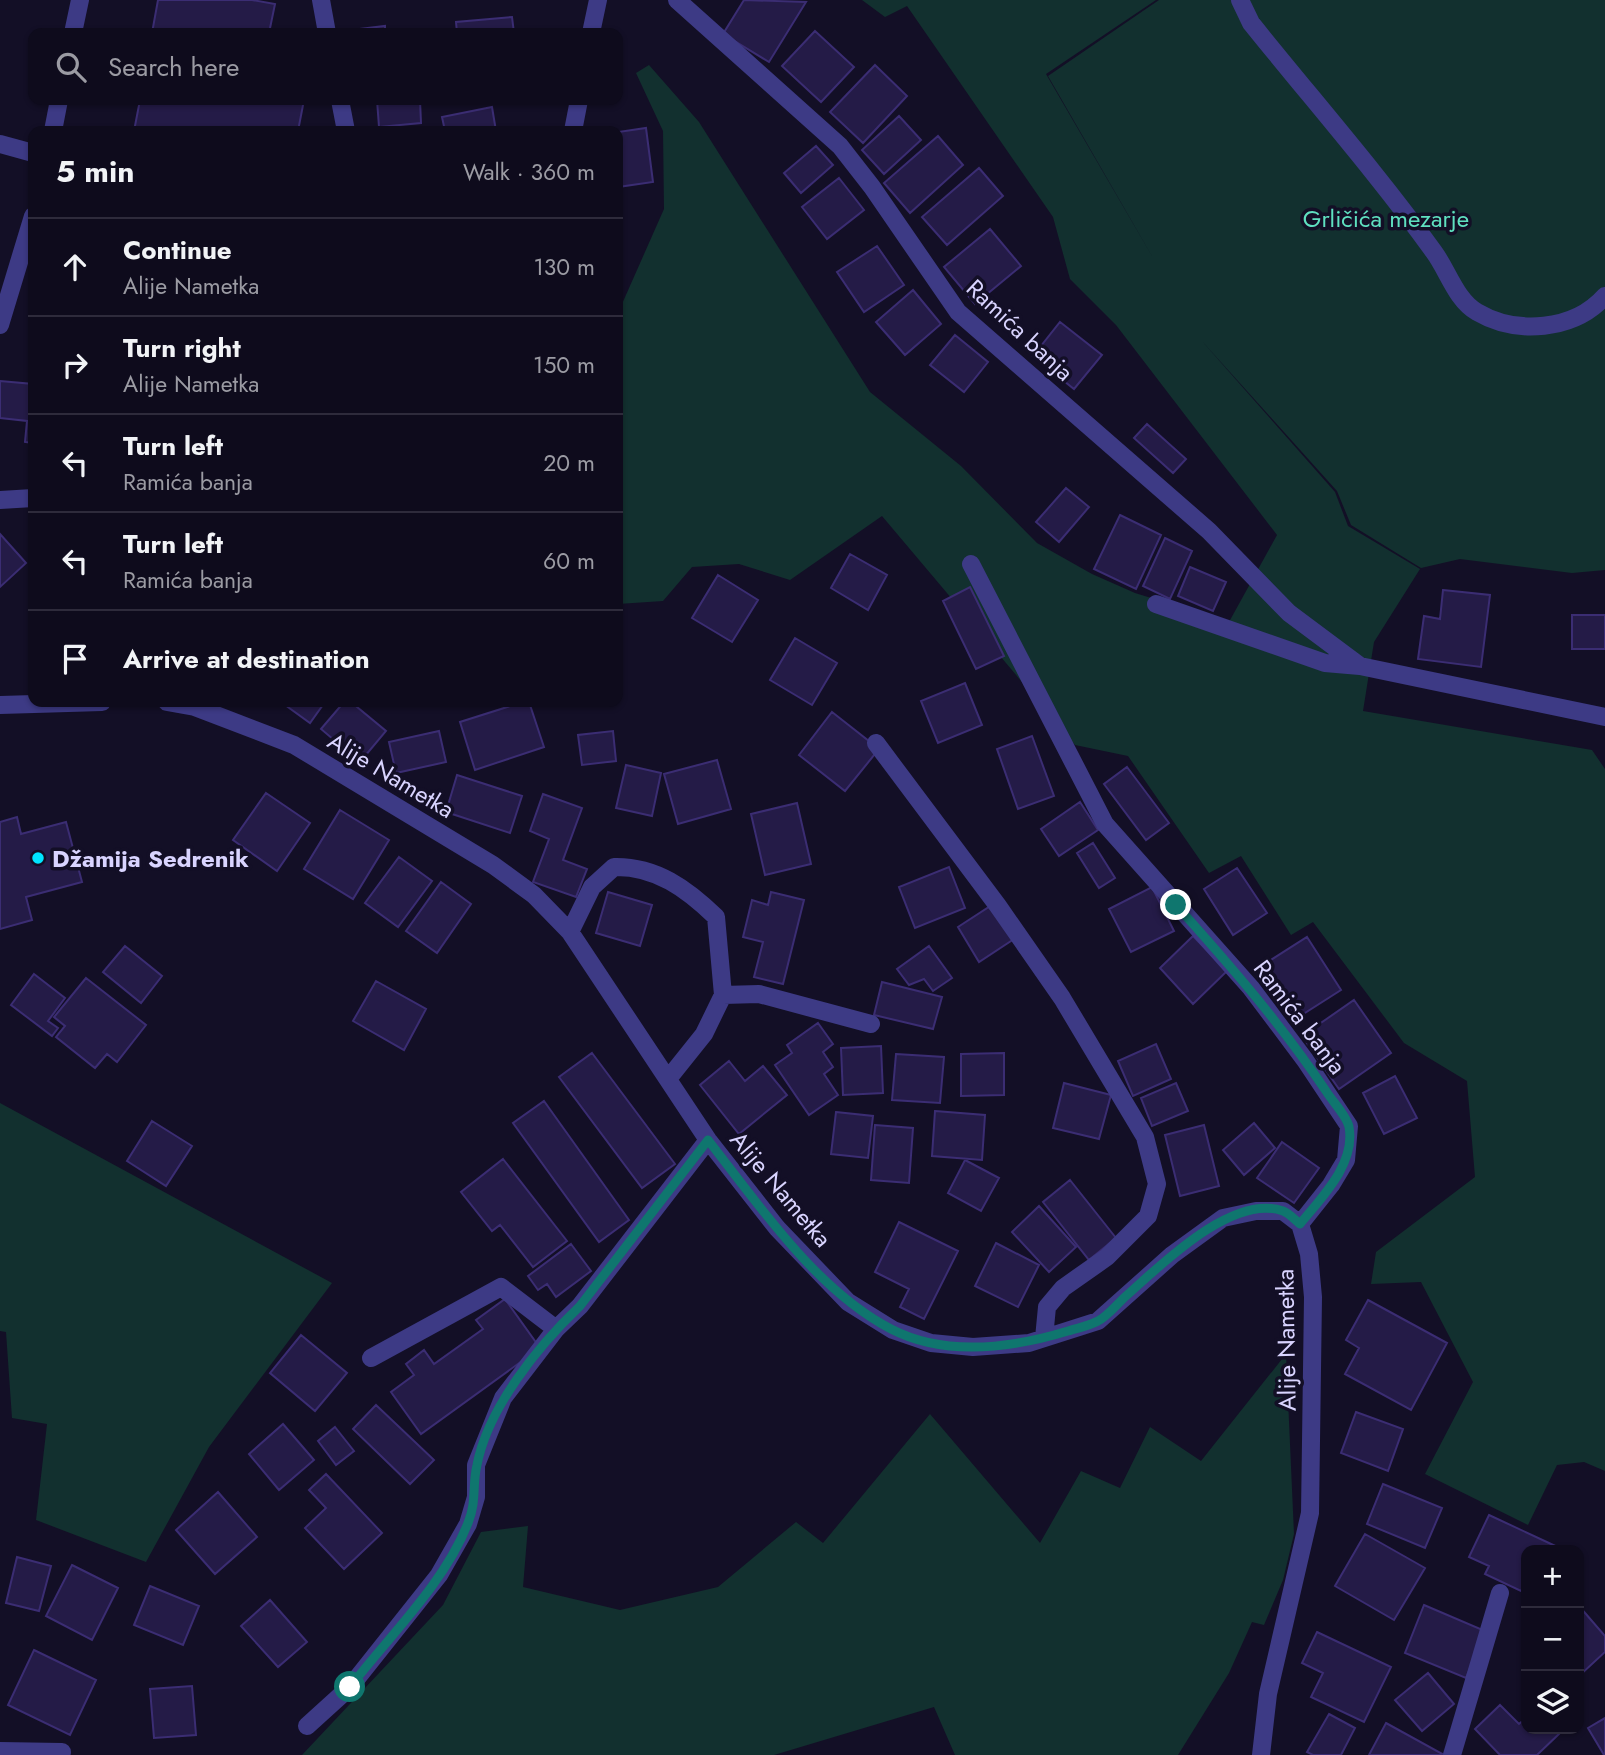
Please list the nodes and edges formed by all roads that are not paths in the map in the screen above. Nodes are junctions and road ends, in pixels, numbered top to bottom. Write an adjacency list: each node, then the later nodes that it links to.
1 (80, 0): 6 (street)
2 (321, 0): 7 (street)
3 (598, 0): 8 (street)
4 (677, 0): 24 (street, Ramića banja)
5 (1240, 0): 18 (street)
6 (74, 28)
7 (326, 28)
8 (592, 28)
9 (58, 105): 12 (street)
10 (341, 105): 13 (street)
11 (578, 105): 14 (street)
12 (54, 126)
13 (345, 126)
14 (574, 126)
15 (0, 144): 16 (street)
16 (28, 152)
17 (28, 232): 19 (street)
18 (1605, 296)
19 (0, 324)
20 (28, 498): 21 (street)
21 (0, 500)
22 (971, 564): 35 (street, Ramića banja)
23 (1156, 604): 24 (street, Ramića banja)
24 (1360, 666): 28 (street, Ramića banja)
25 (28, 704): 26 (street)
26 (0, 705)
27 (190, 707): 30 (street, Alije Nametka)
28 (1605, 717)
29 (876, 743): 37 (street)
30 (570, 932): 31 (street); 33 (street, Alije Nametka)
31 (723, 995): 32 (street); 33 (street)
32 (871, 1024)
33 (668, 1079): 34 (street, Alije Nametka)
34 (708, 1140): 36 (street, Alije Nametka); 37 (street, Alije Nametka)
35 (1300, 1224): 37 (street, Alije Nametka); 43 (street, Alije Nametka)
36 (556, 1329): 38 (street); 40 (street, Alije Nametka)
37 (1044, 1338)
38 (371, 1358)
39 (1500, 1593): 44 (street)
40 (307, 1726)
41 (0, 1751): 42 (street)
42 (62, 1752)
43 (1261, 1755)
44 (1452, 1755)

